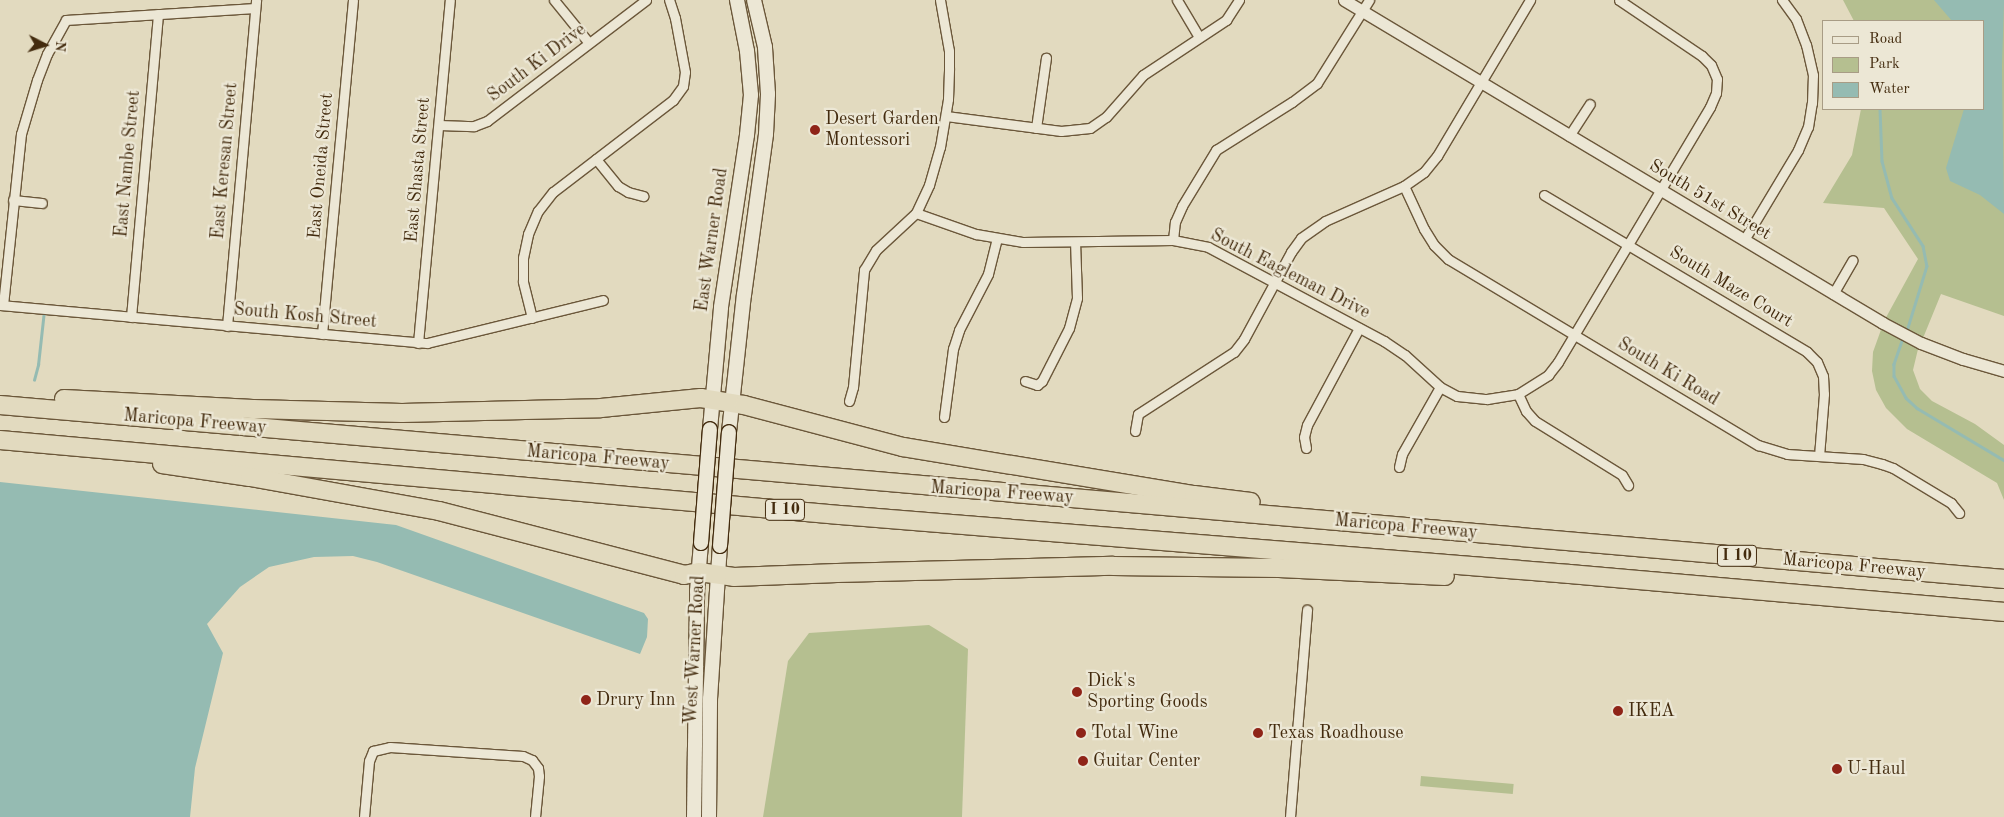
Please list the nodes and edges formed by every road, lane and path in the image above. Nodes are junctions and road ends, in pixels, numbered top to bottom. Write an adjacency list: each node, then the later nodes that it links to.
1 (353, 0): 52 (street, East Oneida Street)
2 (450, 0): 27 (street, East Shasta Street)
3 (554, 0): 20 (street)
4 (646, 0): 20 (street, South Ki Drive)
5 (669, 0): 30 (street)
6 (737, 0): 24 (main road, East Warner Road)
7 (754, 0): 25 (main road)
8 (940, 0): 26 (street)
9 (1177, 0): 19 (street)
10 (1239, 0): 19 (street)
11 (1344, 0): 17 (street, South 51st Street)
12 (1369, 0): 17 (street)
13 (1530, 0): 22 (street)
14 (1619, 0): 32 (street, South Eagleman Drive)
15 (1782, 0): 40 (street)
16 (256, 4): 18 (street); 50 (street, East Keresan Street)
17 (1362, 11): 22 (street, South 51st Street); 39 (street)
18 (158, 14): 35 (street); 48 (street, East Nambe Street)
19 (1199, 37): 28 (street)
20 (589, 43): 27 (street, South Ki Drive)
21 (1046, 58): 28 (street)
22 (1480, 82): 29 (street, South 51st Street); 31 (street)
23 (1590, 104): 29 (street)
24 (749, 113): 25 (main road); 60 (main road, East Warner Road)
25 (767, 113): 62 (main road)
26 (946, 116): 28 (street); 37 (street)
27 (439, 125): 54 (street, East Shasta Street)
28 (1036, 128)
29 (1570, 136): 32 (street, South 51st Street)
30 (596, 159): 34 (street); 49 (street)
31 (1404, 186): 44 (street); 53 (street, South Ki Road)
32 (1660, 191): 40 (street, South 51st Street); 42 (street, South Eagleman Drive)
33 (1544, 195): 42 (street, South Maze Court)
34 (643, 196)
35 (13, 200): 36 (street); 47 (street)
36 (42, 203)
37 (916, 213): 38 (street, South Eagleman Drive); 61 (street)
38 (997, 239): 41 (street, South Eagleman Drive); 64 (street)
39 (1172, 240): 41 (street, South Eagleman Drive); 44 (street, South Eagleman Drive)
40 (1744, 240): 45 (street, South 51st Street)
41 (1075, 242): 56 (street)
42 (1628, 245): 53 (street, South Eagleman Drive); 69 (street, South Maze Court)
43 (1853, 260): 45 (street)
44 (1274, 282): 51 (street, South Eagleman Drive); 65 (street)
45 (1833, 294): 55 (street, South 51st Street)
46 (603, 300): 49 (street, South Kosh Street)
47 (2, 305): 48 (street, South Kosh Street)
48 (131, 317): 50 (street, South Kosh Street)
49 (532, 318): 54 (street, South Kosh Street)
50 (227, 326): 52 (street, South Kosh Street)
51 (1359, 328): 57 (street, South Eagleman Drive); 68 (street)
52 (322, 334): 54 (street, South Kosh Street)
53 (1574, 334): 58 (street, South Eagleman Drive); 69 (street, South Ki Road)
54 (418, 343)
55 (2004, 371)
56 (1024, 381)
57 (1440, 388): 58 (street, South Eagleman Drive); 70 (street)
58 (1518, 394): 71 (street)
59 (0, 398): 60 (highway)
60 (712, 399): 62 (highway); 72 (main road, East Warner Road, bridge)
61 (849, 401)
62 (732, 402): 74 (highway); 76 (main road, West Warner Road, bridge)
63 (0, 404): 74 (highway, Maricopa Freeway / I 10)
64 (944, 417)
65 (1135, 432)
66 (0, 440): 77 (highway, Maricopa Freeway / I 10)
67 (0, 446): 75 (highway)
68 (1306, 448)
69 (1819, 456): 73 (street, South Ki Road)
70 (1399, 467)
71 (1628, 485)
72 (706, 486): 75 (main road, West Warner Road, bridge)
73 (1959, 513)
74 (1471, 532): 78 (highway, Maricopa Freeway / I 10)
75 (699, 572): 76 (highway); 85 (main road, West Warner Road)
76 (718, 574): 77 (highway); 86 (main road, West Warner Road)
77 (1570, 574): 79 (highway, Maricopa Freeway / I 10)
78 (2004, 579)
79 (1918, 605): 81 (highway, Maricopa Freeway / I 10); 82 (highway)
80 (1306, 610): 87 (street)
81 (2004, 612)
82 (2004, 623)
83 (364, 817): 84 (street)
84 (536, 817)
85 (694, 817)
86 (709, 817)
87 (1290, 817)

